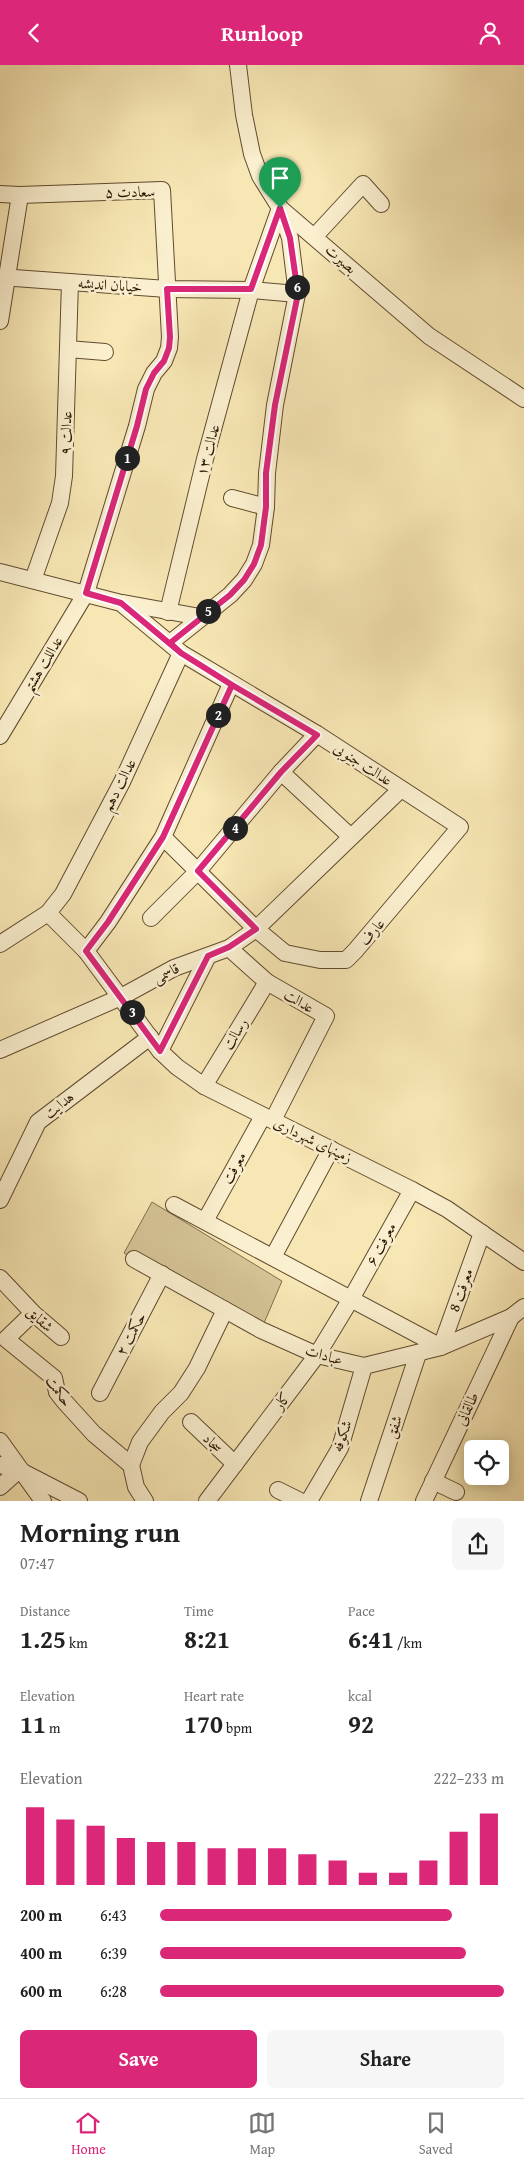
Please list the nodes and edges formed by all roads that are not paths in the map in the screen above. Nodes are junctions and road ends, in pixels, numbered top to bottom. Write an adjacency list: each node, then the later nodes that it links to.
1 (238, 65): 5 (street, بصیرت)
2 (0, 194): 3 (street, سعادت ۵)
3 (20, 195): 7 (street); 9 (street, سعادت ۵)
4 (381, 204): 6 (street)
5 (280, 208): 6 (street, بصیرت); 10 (street, عدالت ۱۳); 11 (street)
6 (314, 236): 15 (street, بصیرت)
7 (4, 277): 8 (street, خیابان اندیشه); 12 (street)
8 (70, 282): 9 (street, خیابان اندیشه); 13 (street, عدالت ۹)
9 (167, 289): 10 (street, خیابان اندیشه); 20 (street, عداللت هشتم)
10 (251, 289): 11 (street, خیابان اندیشه); 22 (street, عدالت ۱۳)
11 (298, 294): 17 (street)
12 (0, 321)
13 (68, 349): 14 (street); 19 (street, عدالت ۹)
14 (105, 352)
15 (524, 399)
16 (232, 497): 17 (street)
17 (266, 507): 23 (street)
18 (0, 572): 19 (street, عدالت جنوبی)
19 (33, 580): 20 (street, عدالت جنوبی)
20 (86, 593): 21 (street, عدالت جنوبی); 27 (street, عداللت هشتم)
21 (121, 603): 22 (street); 24 (street, عدالت جنوبی)
22 (168, 612): 23 (street)
23 (200, 617): 24 (street)
24 (175, 648): 25 (street, عدالت جنوبی); 34 (street, عدالت دهم)
25 (232, 685): 26 (street, عدالت جنوبی); 31 (street)
26 (317, 735): 28 (street); 29 (street, عدالت جنوبی)
27 (0, 736)
28 (281, 772): 32 (street); 33 (street)
29 (401, 789): 30 (street, عدالت جنوبی); 32 (street, قاسمی)
30 (460, 827): 36 (street, عارف)
31 (163, 837): 33 (street); 39 (street)
32 (351, 837): 36 (street, قاسمی)
33 (198, 871): 35 (street); 36 (street)
34 (48, 913): 37 (street, عدالت دهم); 39 (street, زمینهای شهرداری)
35 (151, 918)
36 (256, 929): 38 (street, قاسمی)
37 (0, 944)
38 (229, 947): 40 (street, قاسمی); 41 (street, عدالت)
39 (86, 951): 42 (street, زمینهای شهرداری)
40 (208, 956): 42 (street, قاسمی); 45 (street)
41 (266, 982): 46 (street, رسالت); 47 (street, عدالت)
42 (121, 997): 43 (street, زمینهای شهرداری); 44 (street, قاسمی)
43 (150, 1037): 45 (street, زمینهای شهرداری); 50 (street, هدایت)
44 (0, 1050)
45 (160, 1051): 46 (street, زمینهای شهرداری)
46 (204, 1086): 47 (street, زمینهای شهرداری)
47 (268, 1118): 48 (street, زمینهای شهرداری); 52 (street, معرفت)
48 (331, 1149): 49 (street, زمینهای شهرداری); 54 (street)
49 (412, 1190): 53 (street, زمینهای شهرداری); 59 (street, معرفت ۶)
50 (0, 1200)
51 (174, 1205): 52 (street)
52 (204, 1221): 54 (street)
53 (482, 1233): 56 (street, زمینهای شهرداری); 65 (street, معرفت 8)
54 (273, 1257): 59 (street)
55 (134, 1259): 57 (street, عبادات)
56 (524, 1262)
57 (162, 1275): 61 (street, عبادات); 69 (street, حکمت ۲)
58 (0, 1278): 62 (street, شقایق)
59 (351, 1299): 65 (street); 67 (street, کار)
60 (524, 1307): 63 (street, عبادات)
61 (225, 1310): 67 (street, عبادات); 74 (street)
62 (33, 1313): 64 (street, شقایق); 74 (street, حکمت)
63 (511, 1317): 65 (street, عبادات); 76 (street, طالقانی)
64 (60, 1337)
65 (441, 1347): 66 (street, عبادات)
66 (418, 1354): 68 (street, عبادات); 86 (street, شفق)
67 (317, 1355): 68 (street, عبادات); 72 (street, کار)
68 (364, 1366): 85 (street, شکوفه)
69 (100, 1393)
70 (191, 1422): 72 (street, سجاد)
71 (0, 1441): 75 (street)
72 (235, 1464): 83 (street, کار)
73 (0, 1465): 75 (street)
74 (131, 1465): 82 (street)
75 (19, 1470): 77 (street); 80 (street); 81 (street)
76 (433, 1481): 79 (street); 87 (street, طالقانی)
77 (0, 1487)
78 (278, 1490): 84 (street)
79 (456, 1492)
80 (43, 1501)
81 (79, 1501)
82 (145, 1501)
83 (207, 1501)
84 (300, 1501)
85 (309, 1501)
86 (369, 1501)
87 (424, 1501)

